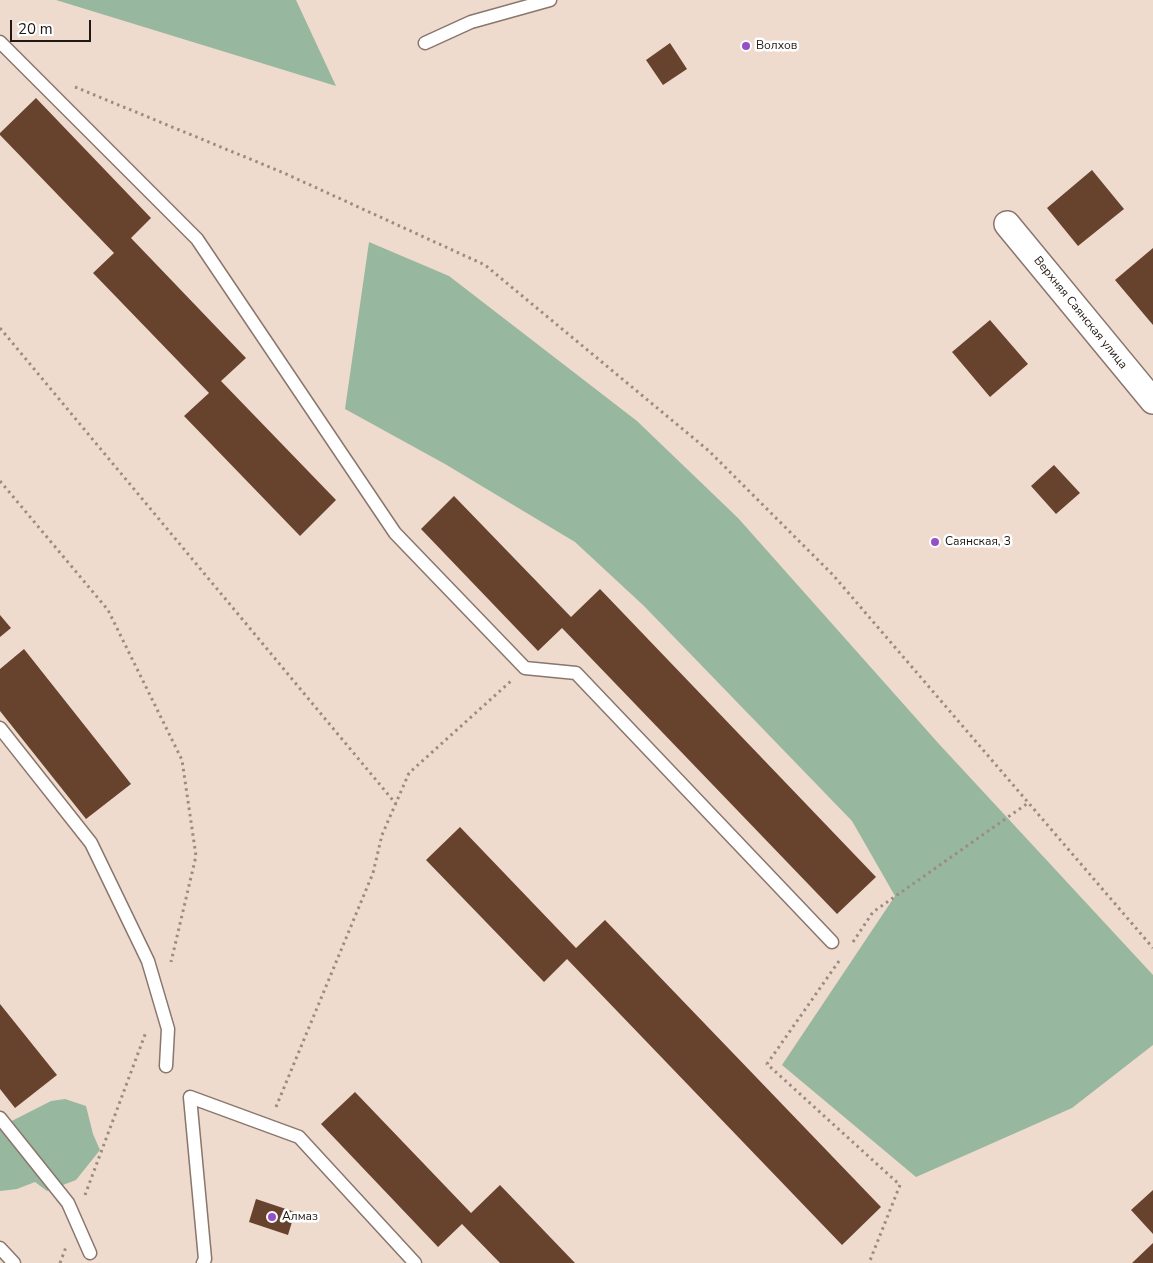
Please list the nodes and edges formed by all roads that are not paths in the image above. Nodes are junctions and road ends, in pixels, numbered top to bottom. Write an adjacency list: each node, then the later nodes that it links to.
1 (550, 0): 3 (lane)
2 (0, 42): 7 (lane)
3 (425, 43)
4 (1007, 224): 5 (street, Верхняя Саянская улица)
5 (1153, 401)
6 (0, 728): 8 (lane)
7 (832, 942)
8 (166, 1066)
9 (0, 1118): 11 (lane)
10 (0, 1248): 12 (lane)
11 (90, 1253)
12 (14, 1263)
13 (203, 1263): 14 (lane)
14 (415, 1263)

